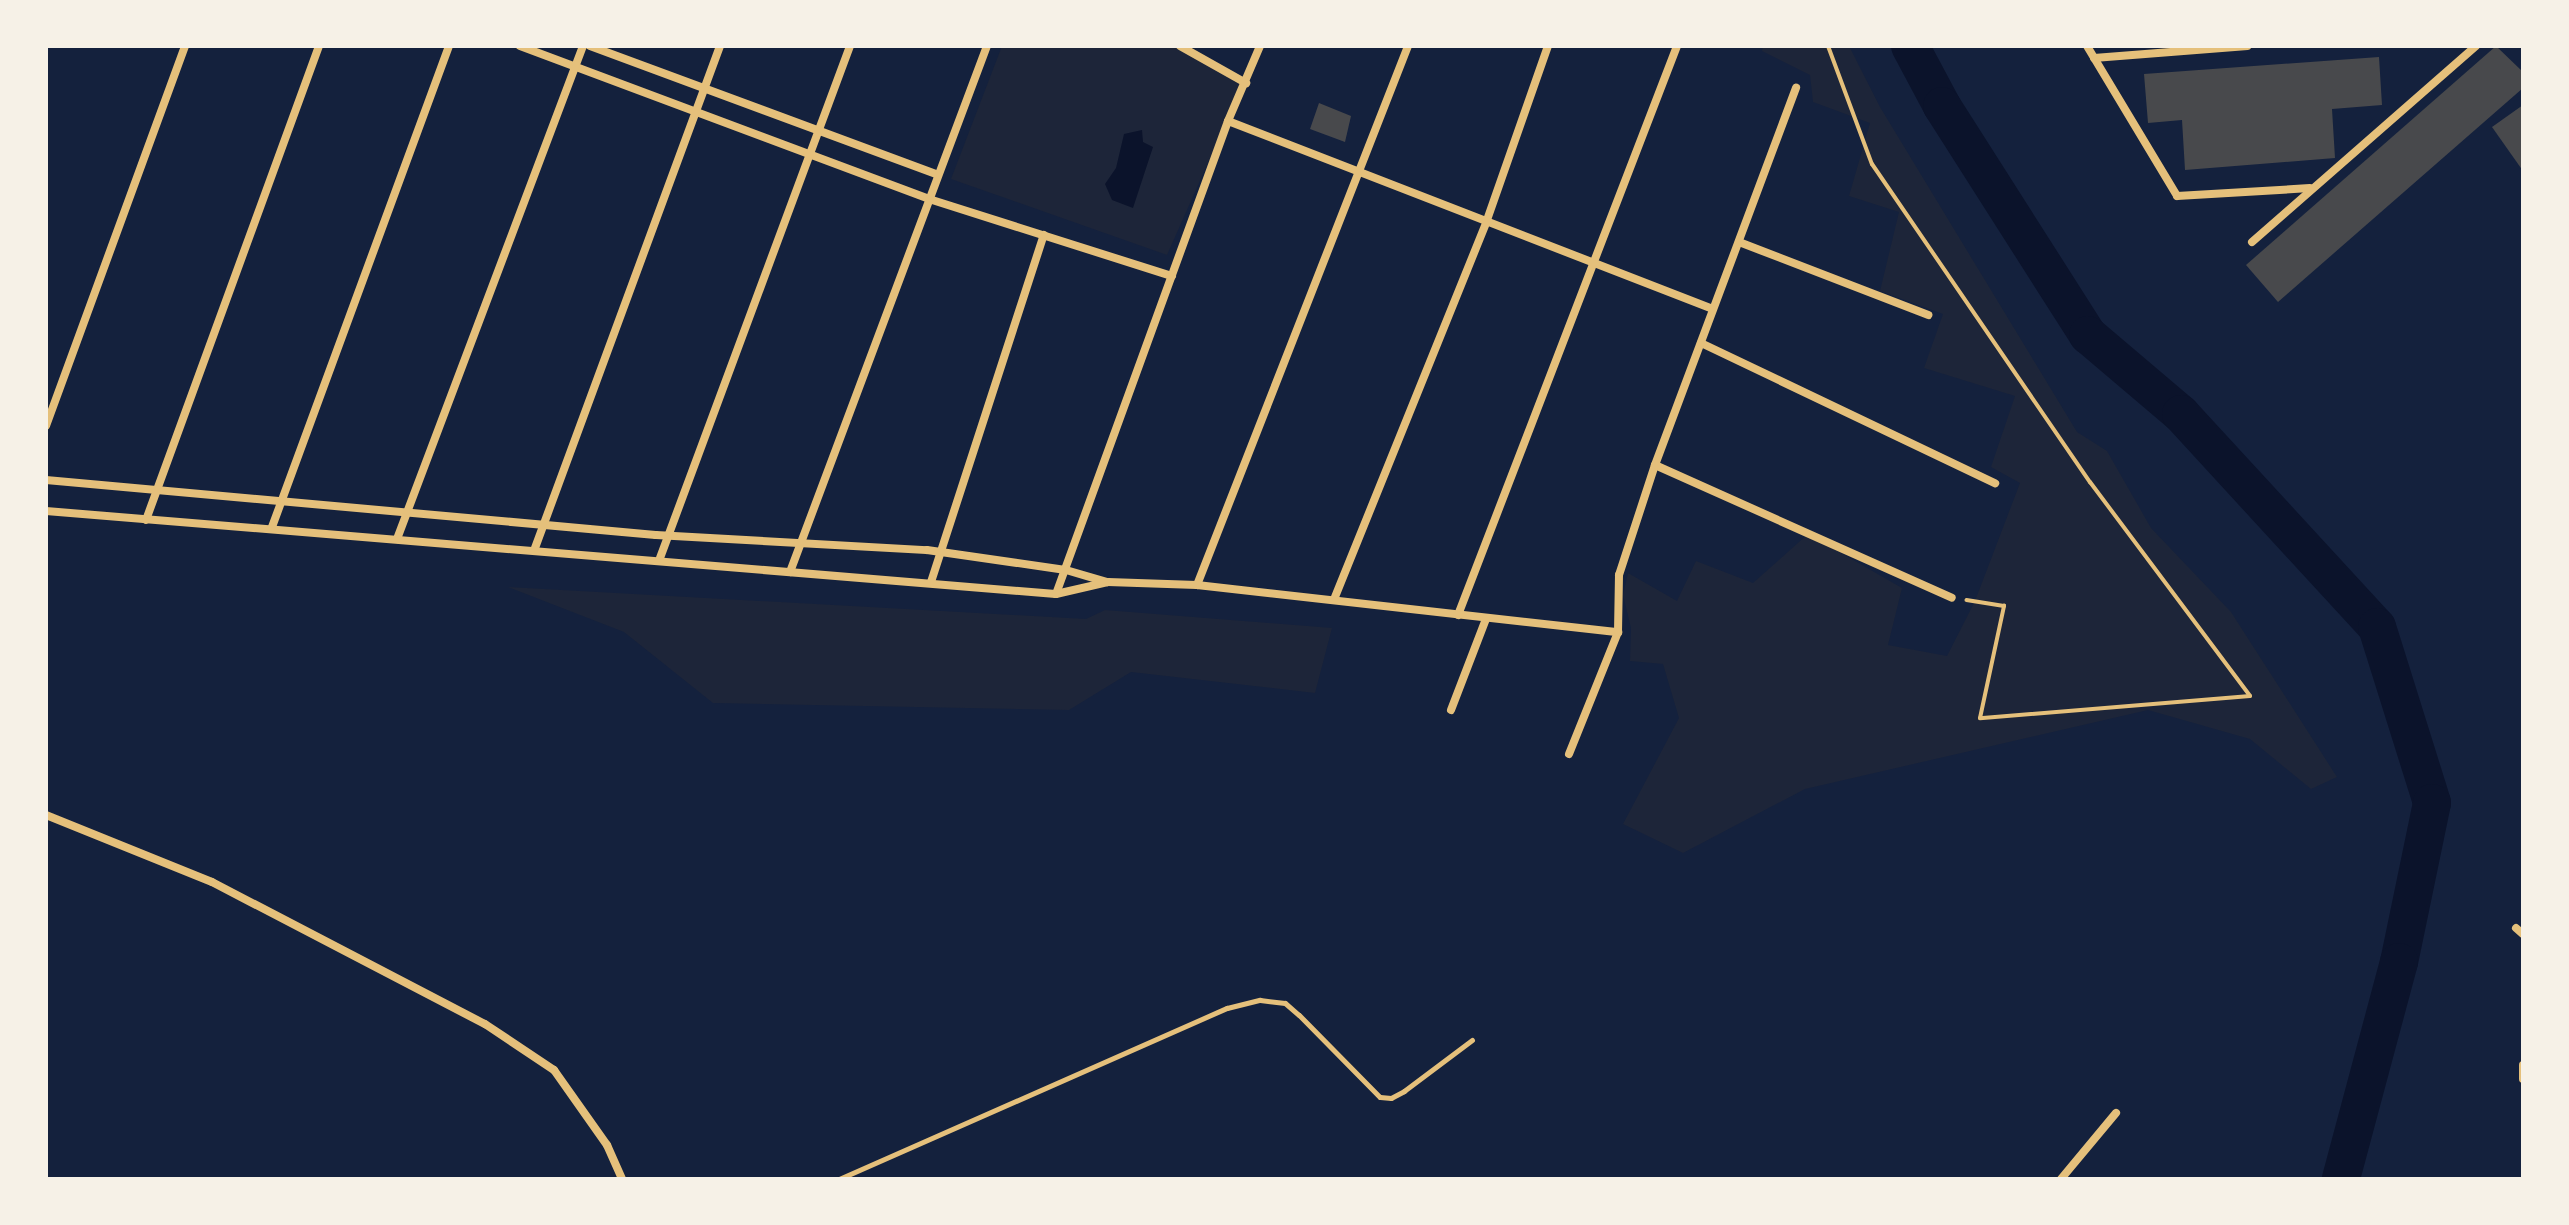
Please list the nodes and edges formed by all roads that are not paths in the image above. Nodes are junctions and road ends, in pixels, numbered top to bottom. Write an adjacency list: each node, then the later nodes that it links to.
1 (185, 46): 40 (street)
2 (319, 46): 44 (street)
3 (449, 46): 45 (street)
4 (520, 46): 19 (street)
5 (583, 46): 19 (street)
6 (590, 46): 22 (street)
7 (720, 46): 22 (street)
8 (850, 46): 25 (street)
9 (987, 46): 28 (street)
10 (1180, 46): 20 (street)
11 (1260, 46): 20 (street)
12 (1408, 46): 27 (street)
13 (1548, 46): 31 (street)
14 (1677, 46): 35 (street)
15 (2087, 46): 18 (street)
16 (2248, 46): 18 (street)
17 (2476, 46): 29 (street)
18 (2094, 58): 29 (street)
19 (576, 67): 23 (street); 46 (street)
20 (1246, 83): 24 (street)
21 (1796, 87): 33 (street)
22 (704, 88): 23 (street); 25 (street)
23 (695, 112): 26 (street); 49 (street)
24 (1228, 121): 27 (street); 36 (street)
25 (819, 131): 26 (street); 28 (street)
26 (810, 155): 30 (street); 51 (street)
27 (1363, 172): 31 (street); 61 (street)
28 (938, 175): 30 (street)
29 (2310, 188): 34 (street)
30 (929, 199): 32 (street); 53 (street)
31 (1487, 220): 35 (street); 63 (street)
32 (1044, 235): 36 (street); 55 (street)
33 (1739, 242): 37 (street); 38 (street)
34 (2252, 242)
35 (1594, 261): 37 (street); 65 (street)
36 (1172, 276): 57 (street)
37 (1713, 309): 39 (street)
38 (1928, 315)
39 (1701, 343): 41 (street); 43 (street)
40 (46, 426)
41 (1655, 465): 64 (street); 67 (street)
42 (46, 480): 44 (street)
43 (1995, 483)
44 (157, 491): 45 (street); 48 (street)
45 (278, 502): 46 (street); 50 (street)
46 (408, 509): 49 (street); 52 (street)
47 (46, 511): 48 (street)
48 (146, 520): 50 (street)
49 (544, 522): 51 (street); 54 (street)
50 (272, 527): 52 (street)
51 (668, 535): 53 (street); 56 (street)
52 (397, 539): 54 (street)
53 (801, 546): 55 (street); 58 (street)
54 (535, 548): 56 (street)
55 (941, 552): 57 (street); 59 (street)
56 (660, 558): 58 (street)
57 (1066, 570): 60 (street); 62 (street)
58 (790, 572): 59 (street)
59 (931, 582): 62 (street)
60 (1108, 582): 61 (street); 62 (street)
61 (1197, 585): 63 (street)
62 (1056, 594)
63 (1335, 597): 65 (street)
64 (1952, 598)
65 (1458, 615): 66 (street)
66 (1486, 619): 67 (street); 68 (street)
67 (1618, 632): 69 (street)
68 (1451, 710)
69 (1569, 754)
70 (46, 815): 75 (street)
71 (1472, 1040): 76 (lane)
72 (2523, 1065): 73 (street)
73 (2523, 1079)
74 (2116, 1113): 77 (street)
75 (622, 1179)
76 (839, 1179)
77 (2061, 1179)

